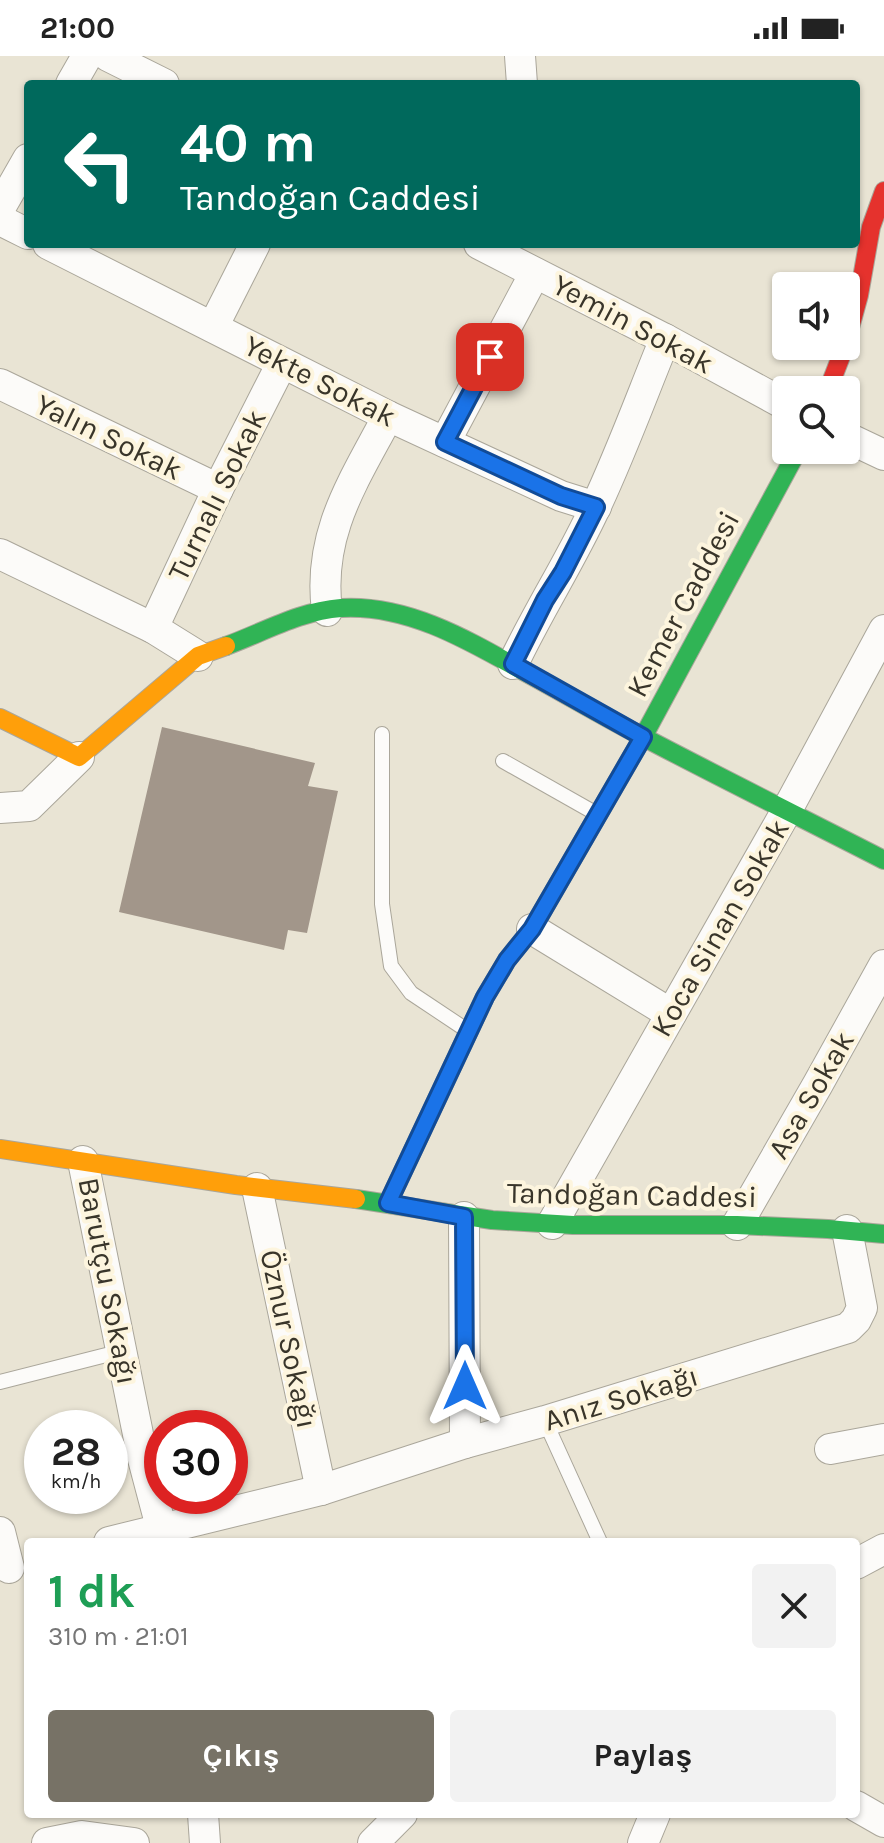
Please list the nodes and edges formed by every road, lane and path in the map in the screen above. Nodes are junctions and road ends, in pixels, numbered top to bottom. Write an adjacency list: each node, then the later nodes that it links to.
1 (87, 56): 4 (street)
2 (108, 56): 5 (street)
3 (520, 56): 6 (street)
4 (73, 80)
5 (156, 80)
6 (522, 80)
7 (24, 166): 9 (street)
8 (884, 191): 12 (street)
9 (0, 208)
10 (0, 220): 11 (street)
11 (24, 232)
12 (869, 244): 17 (street)
13 (56, 248): 18 (street, Yekte Sokak)
14 (253, 248): 18 (street)
15 (487, 248): 16 (street, Yemin Sokak)
16 (535, 273): 19 (street, Yemin Sokak); 24 (street)
17 (860, 290)
18 (213, 327): 20 (street, Yekte Sokak)
19 (665, 339): 22 (street, Yemin Sokak); 29 (street)
20 (282, 363): 23 (street, Yekte Sokak); 28 (street, Turnalı Sokak)
21 (0, 384): 28 (street, Yalın Sokak)
22 (772, 397)
23 (388, 416): 24 (street, Yekte Sokak); 31 (street)
24 (445, 442): 29 (street, Yekte Sokak)
25 (860, 444): 26 (street)
26 (884, 455)
27 (790, 464): 38 (street, Kemer Caddesi)
28 (218, 489): 32 (street, Turnalı Sokak)
29 (596, 507): 35 (street)
30 (0, 554): 32 (street)
31 (327, 611): 34 (street); 35 (street)
32 (153, 628): 34 (street)
33 (884, 630): 42 (street, Koca Sinan Sokak)
34 (198, 656): 39 (street)
35 (513, 664): 38 (street)
36 (0, 718): 39 (street)
37 (382, 734): 48 (lane)
38 (643, 737): 42 (street); 43 (street, Kemer Caddesi)
39 (79, 757): 41 (street)
40 (503, 761): 43 (lane)
41 (0, 808)
42 (787, 810): 44 (street); 47 (street, Koca Sinan Sokak)
43 (598, 815): 45 (street, Kemer Caddesi)
44 (884, 860)
45 (532, 929): 47 (street); 48 (street, Kemer Caddesi)
46 (884, 965): 55 (street, Asa Sokak)
47 (671, 1014): 54 (street, Koca Sinan Sokak)
48 (469, 1032): 52 (street, Kemer Caddesi)
49 (0, 1149): 50 (street, Tandoğan Caddesi)
50 (83, 1161): 51 (street, Tandoğan Caddesi); 58 (street, Barutçu Sokağı)
51 (257, 1188): 52 (street, Tandoğan Caddesi); 64 (street, Öznur Sokağı)
52 (388, 1203): 53 (street, Tandoğan Caddesi)
53 (464, 1217): 54 (street, Tandoğan Caddesi); 62 (street)
54 (552, 1224): 55 (street, Tandoğan Caddesi)
55 (737, 1225): 56 (street, Tandoğan Caddesi)
56 (847, 1230): 57 (street, Tandoğan Caddesi); 60 (street, Anız Sokağı)
57 (884, 1234)
58 (122, 1351): 59 (lane); 66 (street, Barutçu Sokağı)
59 (0, 1382)
60 (545, 1421): 62 (street, Anız Sokağı); 68 (lane)
61 (884, 1439): 63 (street)
62 (465, 1443): 64 (street, Anız Sokağı)
63 (830, 1449)
64 (321, 1490): 66 (street, Anız Sokağı)
65 (0, 1532): 71 (street)
66 (164, 1535): 67 (street, Anız Sokağı)
67 (140, 1538)
68 (598, 1538)
69 (884, 1549): 70 (street)
70 (860, 1562)
71 (12, 1567)
72 (860, 1808): 76 (street)
73 (203, 1818): 79 (street)
74 (398, 1818): 80 (street)
75 (653, 1818): 81 (street)
76 (884, 1822)
77 (47, 1843): 78 (street)
78 (134, 1843)
79 (205, 1843)
80 (373, 1843)
81 (643, 1843)

